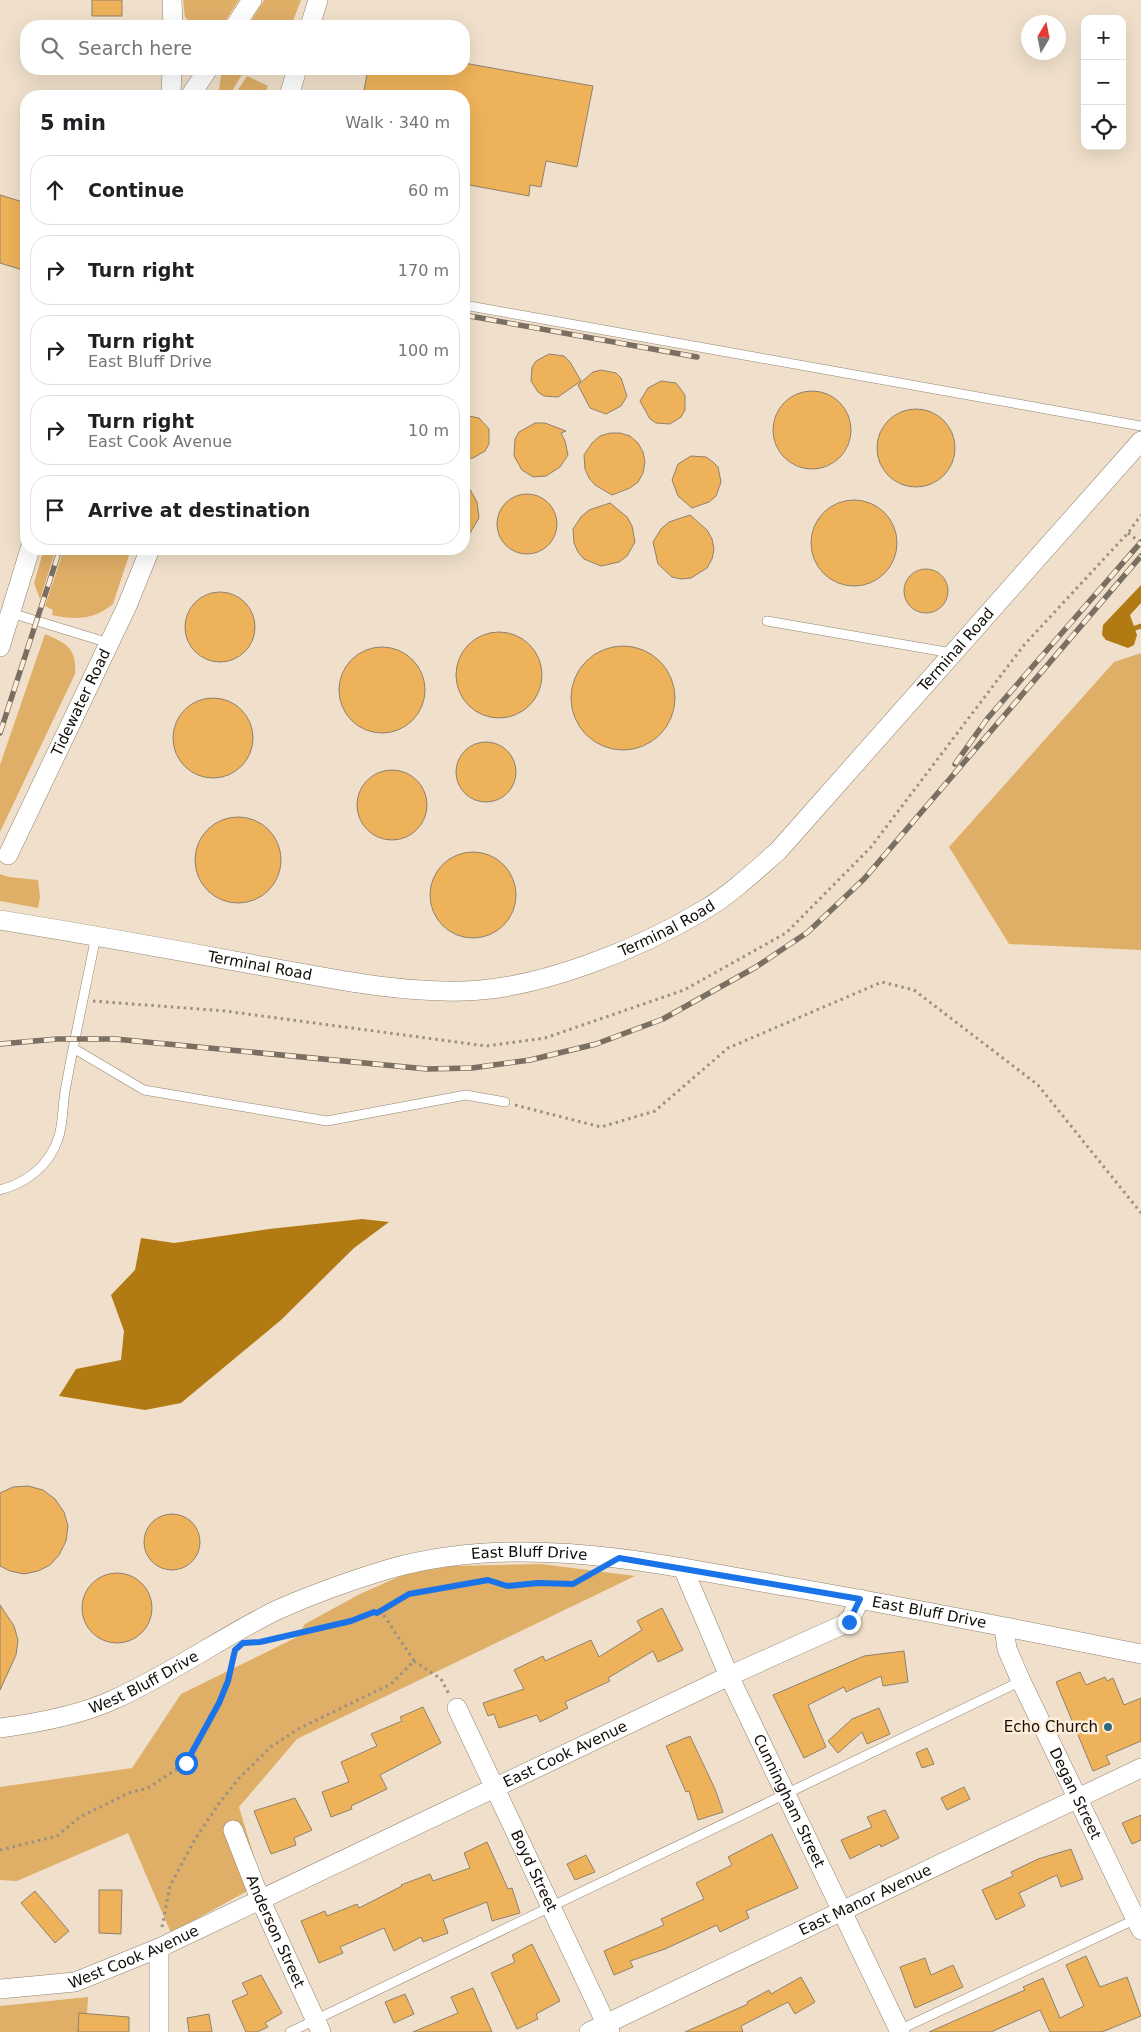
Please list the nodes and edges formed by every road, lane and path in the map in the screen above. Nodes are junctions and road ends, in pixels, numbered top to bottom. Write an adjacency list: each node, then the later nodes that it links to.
1 (172, 0): 4 (street)
2 (252, 0): 5 (street)
3 (318, 0): 6 (street)
4 (173, 20)
5 (239, 20)
6 (312, 20)
7 (172, 75): 10 (street)
8 (204, 75): 11 (street)
9 (296, 75): 12 (street)
10 (171, 90)
11 (194, 90)
12 (291, 90)
13 (470, 306): 14 (lane)
14 (1141, 426)
15 (1141, 441): 25 (street, Terminal Road)
16 (1141, 515): 17 (path)
17 (1128, 533): 18 (path); 29 (path)
18 (1141, 543)
19 (28, 555): 21 (street)
20 (147, 555): 23 (street, Tidewater Road)
21 (11, 613): 23 (lane); 24 (street)
22 (767, 621): 25 (lane)
23 (109, 643): 26 (street, Tidewater Road)
24 (0, 647)
25 (952, 653): 28 (street, Terminal Road)
26 (8, 855)
27 (0, 920): 28 (street, Terminal Road)
28 (96, 935): 29 (lane)
29 (83, 1000): 30 (lane)
30 (73, 1048): 31 (lane); 32 (lane)
31 (505, 1102): 33 (path)
32 (0, 1190)
33 (1141, 1213)
34 (683, 1568): 36 (street, East Bluff Drive); 37 (street, East Bluff Drive); 44 (street, Cunningham Street)
35 (596, 1571): 38 (path)
36 (860, 1599): 39 (street, East Bluff Drive); 44 (street, East Cook Avenue)
37 (278, 1610): 47 (street, West Bluff Drive)
38 (381, 1611): 40 (path); 43 (path)
39 (1004, 1628): 42 (street, East Bluff Drive); 45 (street, Degan Street)
40 (246, 1644)
41 (239, 1646): 53 (path)
42 (1141, 1654)
43 (414, 1661): 46 (path); 58 (path)
44 (729, 1676): 49 (street, East Cook Avenue); 50 (street, Cunningham Street)
45 (1021, 1681): 50 (lane); 51 (street, Degan Street)
46 (457, 1708): 49 (street, Boyd Street)
47 (0, 1728)
48 (1141, 1768): 51 (street, East Manor Avenue)
49 (495, 1788): 54 (street, East Cook Avenue); 55 (street, Boyd Street)
50 (786, 1794): 55 (lane); 56 (street, Cunningham Street)
51 (1077, 1798): 56 (street, East Manor Avenue); 57 (street, Degan Street)
52 (233, 1830): 54 (street, Anderson Street)
53 (0, 1850)
54 (260, 1899): 58 (street, West Cook Avenue); 60 (street, Anderson Street)
55 (552, 1908): 60 (lane); 61 (street, Boyd Street)
56 (842, 1912): 61 (street, East Manor Avenue); 62 (street, Cunningham Street)
57 (1139, 1922): 62 (lane)
58 (160, 1948): 59 (street, West Cook Avenue); 63 (street)
59 (0, 1989)
60 (318, 2026): 64 (lane)
61 (608, 2028): 65 (street, East Manor Avenue)
62 (898, 2031)
63 (159, 2032)
64 (290, 2032)
65 (589, 2032)

